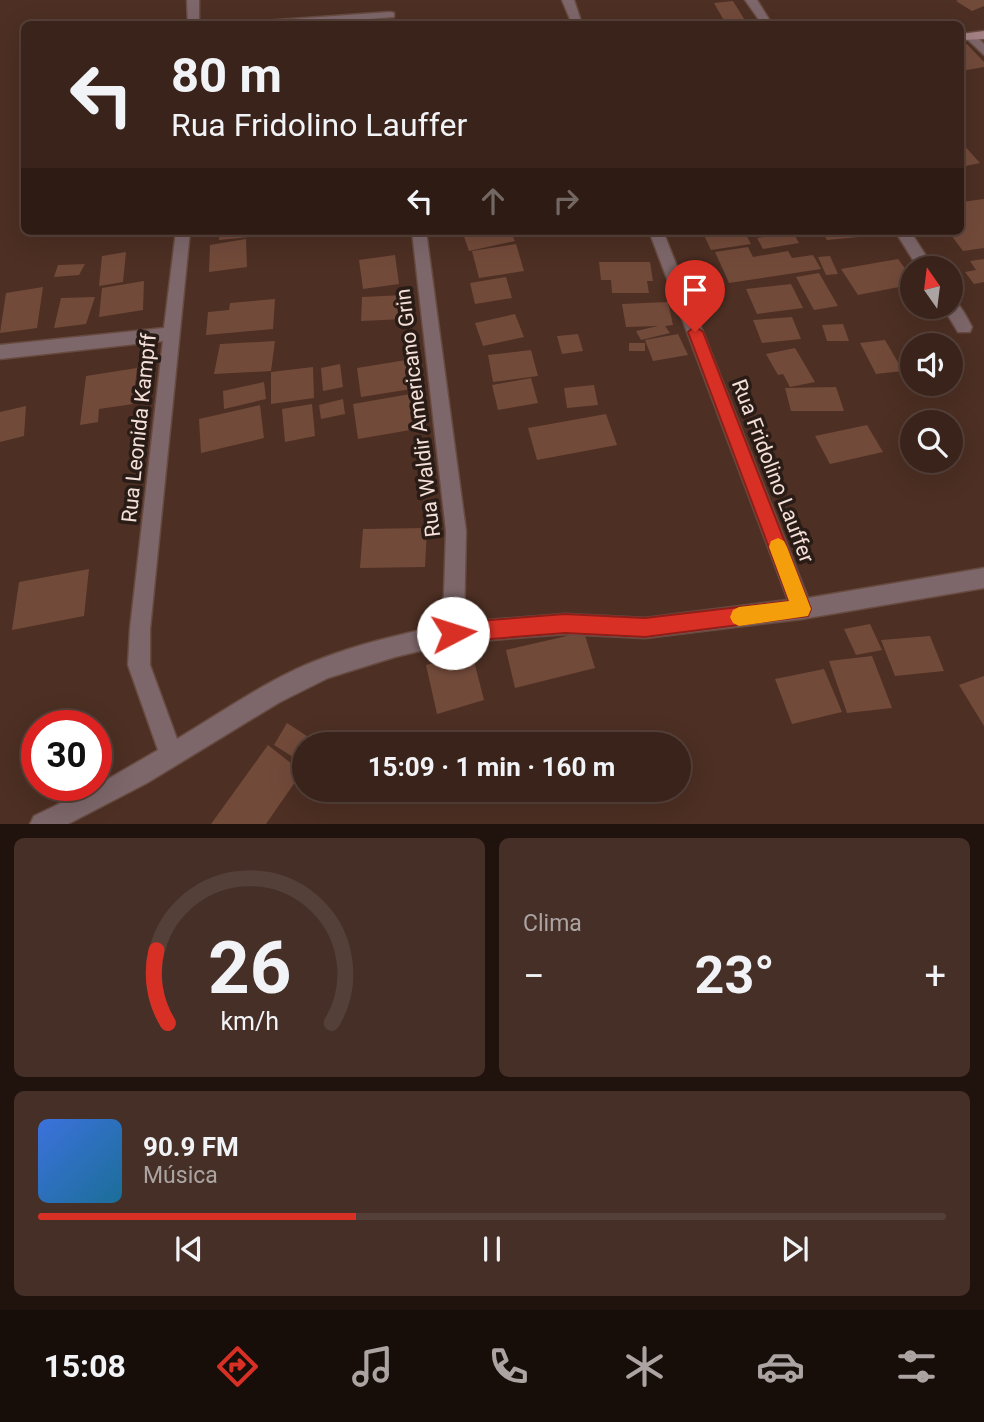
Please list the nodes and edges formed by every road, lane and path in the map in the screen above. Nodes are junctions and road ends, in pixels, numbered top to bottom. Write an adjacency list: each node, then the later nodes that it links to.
1 (193, 0): 6 (street)
2 (390, 0): 5 (street)
3 (568, 0): 8 (street)
4 (751, 0): 9 (street)
5 (392, 20): 7 (street)
6 (194, 21)
7 (360, 21)
8 (576, 21)
9 (764, 21)
10 (984, 25): 12 (street)
11 (984, 35): 12 (street)
12 (966, 37): 13 (street)
13 (984, 51)
14 (183, 235): 21 (street, Rua Leonida Kampff)
15 (419, 235): 25 (street, Rua Waldir Americano Grin)
16 (658, 235): 24 (street, Rua Fridolino Lauffer)
17 (905, 235): 18 (street)
18 (918, 256)
19 (959, 319): 20 (street)
20 (964, 327)
21 (172, 334): 22 (street); 26 (street, Rua Leonida Kampff)
22 (0, 352)
23 (984, 578): 24 (street)
24 (802, 609): 25 (street)
25 (453, 633): 26 (street)
26 (171, 755): 27 (street)
27 (42, 824)

